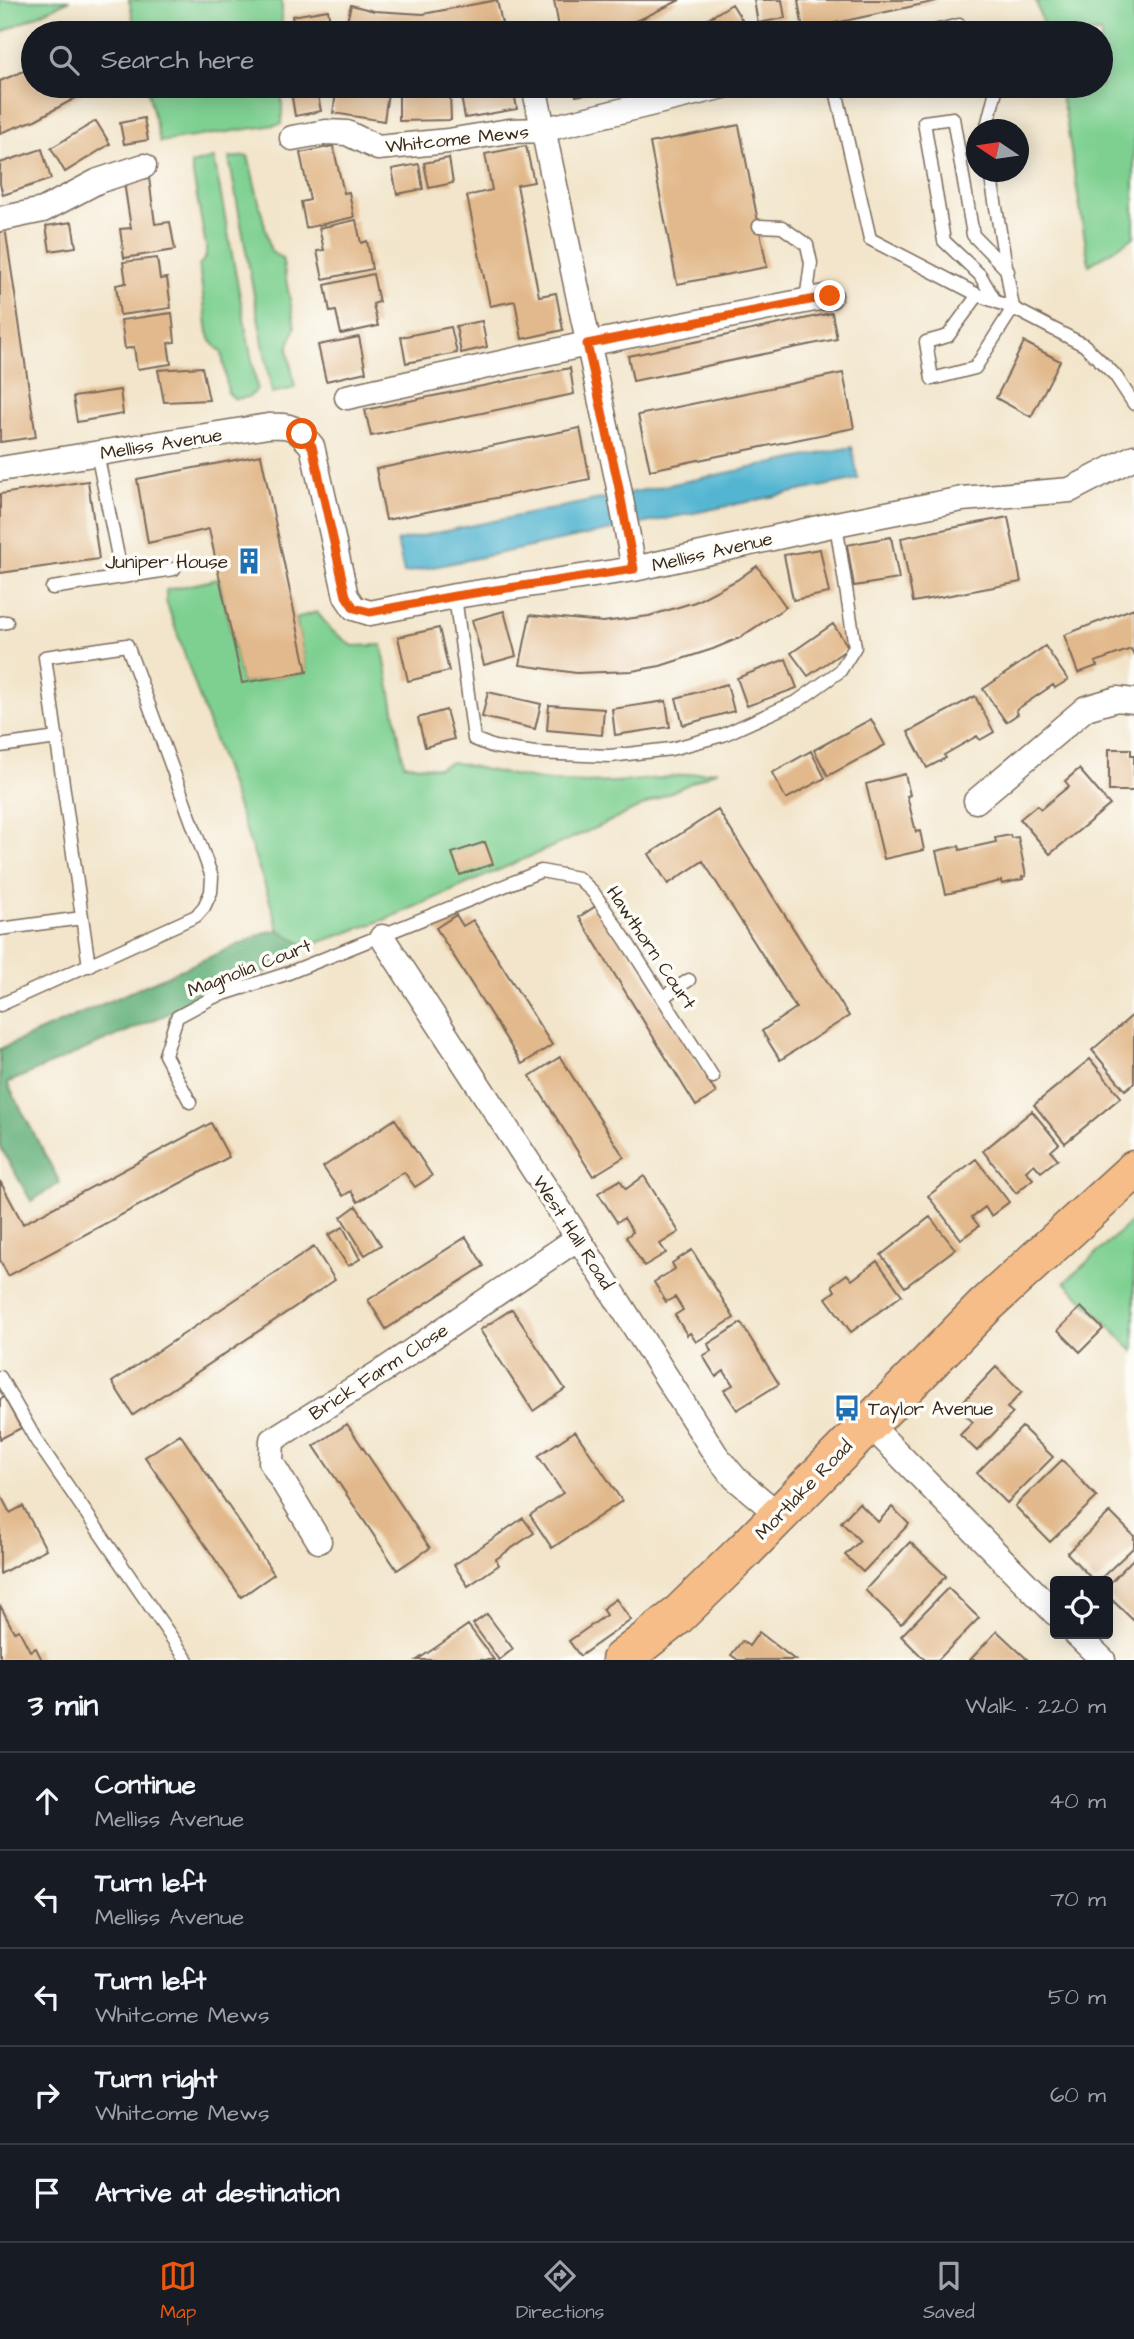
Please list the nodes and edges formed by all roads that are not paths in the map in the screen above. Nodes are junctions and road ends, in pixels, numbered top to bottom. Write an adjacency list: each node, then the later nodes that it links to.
1 (536, 98): 6 (street, Whitcome Mews)
2 (674, 98): 6 (street, Whitcome Mews)
3 (838, 98): 13 (lane)
4 (994, 98): 5 (lane)
5 (989, 119)
6 (542, 130): 7 (street, Whitcome Mews); 17 (street, Whitcome Mews)
7 (292, 138)
8 (144, 166): 10 (street)
9 (992, 182): 12 (lane)
10 (0, 219)
11 (759, 226): 14 (lane)
12 (1008, 271): 15 (lane); 16 (lane)
13 (978, 295): 15 (lane); 16 (lane)
14 (818, 298): 17 (street)
15 (995, 301): 16 (lane)
16 (1013, 308): 19 (lane)
17 (587, 344): 18 (street); 25 (street, Whitcome Mews)
18 (347, 397)
19 (1134, 404)
20 (97, 453): 22 (street, Melliss Avenue); 26 (lane); 28 (street, Melliss Avenue)
21 (1134, 457): 23 (street, Melliss Avenue)
22 (0, 469)
23 (836, 524): 25 (street, Melliss Avenue); 28 (lane)
24 (174, 569): 26 (lane)
25 (634, 569): 28 (street, Melliss Avenue)
26 (122, 576): 27 (lane)
27 (52, 588)
28 (455, 596)
29 (1134, 701): 32 (street)
30 (57, 738): 31 (lane); 33 (lane); 36 (lane)
31 (0, 746)
32 (976, 801)
33 (82, 918): 34 (lane); 36 (lane)
34 (0, 929)
35 (382, 937): 38 (lane, Hawthorn Court); 41 (lane, Magnolia Court); 43 (street, West Hall Road)
36 (89, 966): 39 (lane)
37 (689, 980): 38 (lane)
38 (663, 997): 40 (lane, Hawthorn Court)
39 (0, 1005)
40 (713, 1077)
41 (190, 1102)
42 (1134, 1170): 45 (highway, Mortlake Road)
43 (578, 1238): 46 (street, West Hall Road); 47 (street, Brick Farm Close)
44 (0, 1377): 50 (lane)
45 (868, 1423): 46 (highway, Mortlake Road); 48 (street)
46 (779, 1515): 51 (highway, Mortlake Road)
47 (318, 1541)
48 (1050, 1608)
49 (1081, 1639): 52 (street)
50 (187, 1660)
51 (621, 1660)
52 (1103, 1660)

